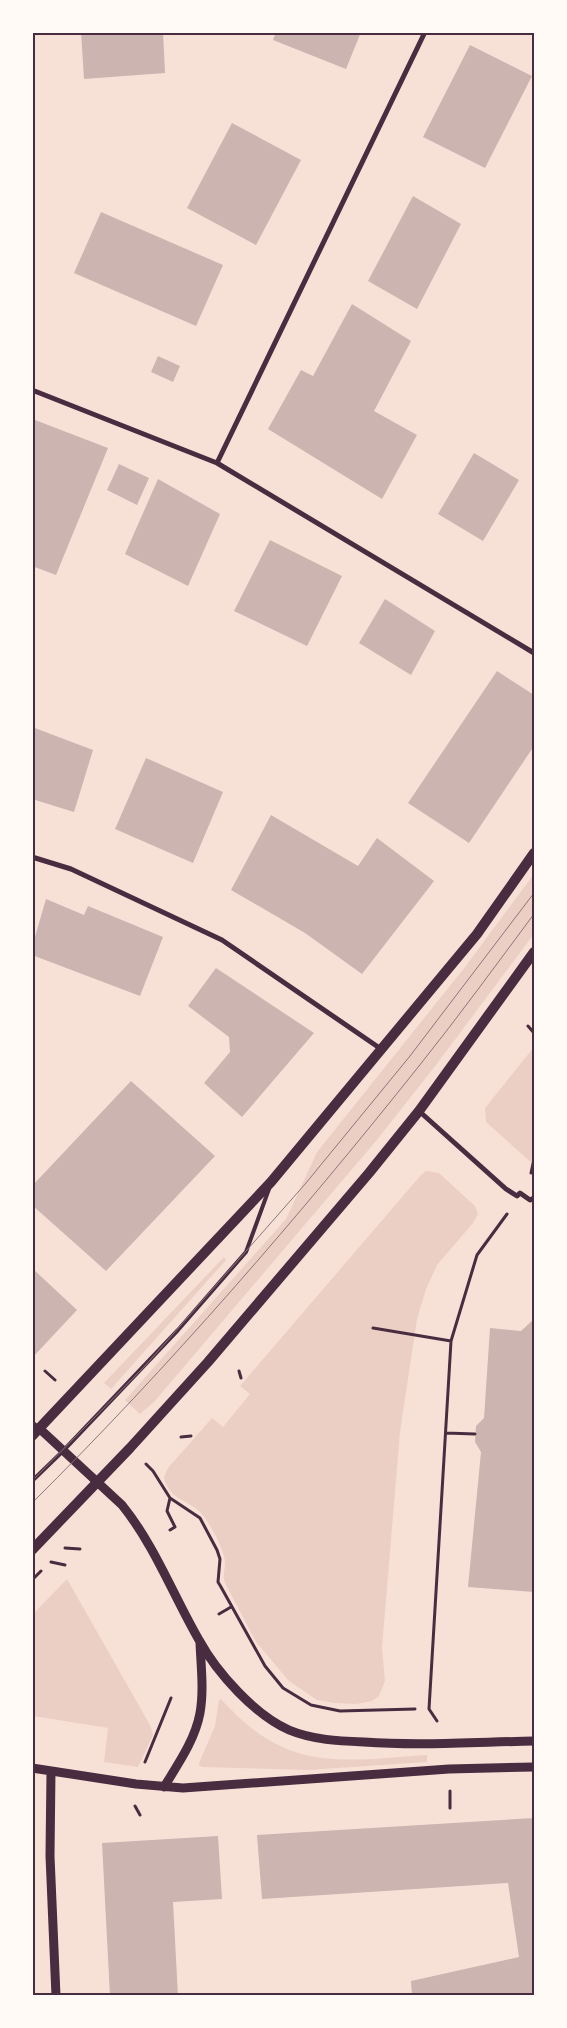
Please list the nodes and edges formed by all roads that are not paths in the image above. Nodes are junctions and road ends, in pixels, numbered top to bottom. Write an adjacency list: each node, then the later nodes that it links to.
1 (425, 32): 3 (street)
2 (32, 390): 3 (street)
3 (217, 464): 4 (street)
4 (534, 654)
5 (534, 853): 8 (main road)
6 (32, 857): 8 (street)
7 (534, 952): 9 (main road)
8 (381, 1049): 10 (main road)
9 (419, 1111): 11 (street); 15 (main road)
10 (271, 1182): 12 (main road); 13 (lane)
11 (534, 1198)
12 (35, 1429): 13 (street)
13 (62, 1452): 14 (lane); 15 (street)
14 (32, 1481)
15 (96, 1483): 16 (main road); 17 (street)
16 (32, 1550)
17 (200, 1642): 18 (street); 22 (street)
18 (534, 1741)
19 (534, 1766): 22 (street)
20 (32, 1768): 21 (street)
21 (50, 1771): 22 (street); 23 (street)
22 (164, 1787)
23 (56, 1996)

